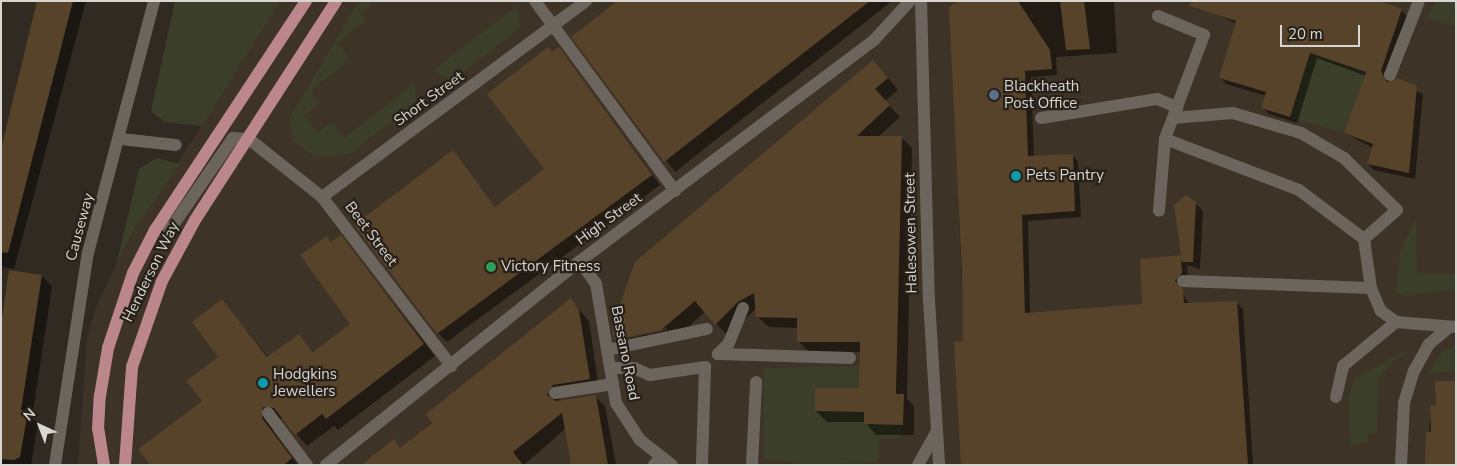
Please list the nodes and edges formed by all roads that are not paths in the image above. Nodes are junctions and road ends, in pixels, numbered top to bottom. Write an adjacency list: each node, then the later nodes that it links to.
1 (154, 1): 14 (street, Causeway)
2 (306, 1): 21 (main road, Henderson Way)
3 (336, 1): 16 (main road, Henderson Way)
4 (535, 1): 10 (street)
5 (586, 1): 10 (street, Short Street)
6 (910, 1): 18 (street, High Street)
7 (921, 1): 41 (street, Halesowen Street)
8 (1419, 1): 11 (street)
9 (1158, 16): 12 (street)
10 (554, 26): 18 (street); 19 (street, Short Street)
11 (1390, 76)
12 (1175, 112): 13 (street); 15 (street); 22 (street)
13 (1041, 118)
14 (121, 139): 17 (street); 44 (street, Causeway)
15 (1165, 139): 20 (street); 22 (street)
16 (249, 140): 19 (street, Beet Street); 21 (street, Henderson Way); 46 (main road, Henderson Way)
17 (176, 145)
18 (676, 191): 23 (street, High Street)
19 (322, 197): 33 (street, Beet Street)
20 (1159, 211)
21 (155, 230): 45 (main road, Henderson Way)
22 (1364, 239): 25 (street)
23 (580, 261): 30 (street, Bassano Road); 33 (street, High Street)
24 (1183, 282): 25 (street)
25 (1371, 288): 27 (street)
26 (744, 308): 31 (street)
27 (1396, 322): 28 (street); 39 (street)
28 (1452, 327): 42 (street)
29 (707, 329): 30 (street)
30 (607, 350): 35 (street, Bassano Road)
31 (718, 354): 32 (street); 34 (street)
32 (850, 358)
33 (451, 366): 48 (street, High Street)
34 (705, 367): 35 (street); 50 (street)
35 (611, 368): 37 (street, Bassano Road)
36 (756, 382): 51 (street)
37 (613, 384): 38 (street); 43 (street, Bassano Road)
38 (555, 393)
39 (1336, 397)
40 (268, 413): 47 (street)
41 (935, 434): 52 (street); 53 (street, Halesowen Street)
42 (1401, 439): 54 (street); 55 (street)
43 (657, 461): 49 (street, Bassano Road)
44 (55, 465)
45 (104, 465)
46 (124, 465)
47 (307, 465)
48 (326, 465)
49 (672, 465)
50 (702, 465)
51 (752, 465)
52 (918, 465)
53 (939, 465)
54 (1400, 465)
55 (1410, 465)

